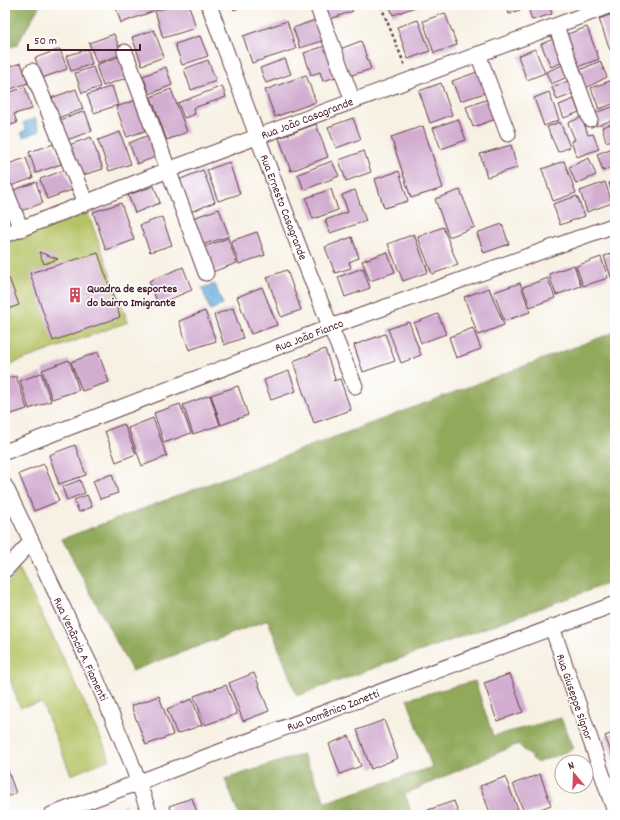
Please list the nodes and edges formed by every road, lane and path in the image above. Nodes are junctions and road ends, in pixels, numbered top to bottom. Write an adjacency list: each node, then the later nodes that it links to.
1 (209, 5): 13 (street, Rua Ernesto Casagrande)
2 (317, 5): 10 (street)
3 (611, 5): 5 (street, Rua João Casagrande)
4 (381, 6): 9 (path)
5 (556, 26): 7 (street, Rua João Casagrande); 11 (street)
6 (125, 52): 14 (street)
7 (478, 54): 9 (street, Rua João Casagrande); 12 (street)
8 (32, 71): 16 (street)
9 (410, 80): 10 (street, Rua João Casagrande)
10 (352, 101): 13 (street, Rua João Casagrande)
11 (590, 119)
12 (508, 134)
13 (257, 138): 14 (street, Rua João Casagrande); 21 (street, Rua Ernesto Casagrande)
14 (168, 170): 16 (street, Rua João Casagrande); 20 (street)
15 (5, 189): 18 (street)
16 (86, 203): 18 (street, Rua João Casagrande)
17 (615, 225): 21 (street, Rua João Fianco)
18 (21, 228): 19 (street, Rua João Casagrande)
19 (5, 235)
20 (206, 273)
21 (330, 327): 22 (street, Rua Ernesto Casagrande); 23 (street, Rua João Fianco)
22 (355, 386)
23 (5, 452)
24 (5, 486): 25 (street, Rua Venâncio A. Fiamenti)
25 (31, 542): 26 (street); 29 (street, Rua Venâncio A. Fiamenti)
26 (5, 570)
27 (615, 604): 28 (street, Rua Domênico Zanetti)
28 (552, 627): 29 (street, Rua Domênico Zanetti); 30 (street, Rua Giuseppe Signor)
29 (138, 783): 31 (street, Rua Domênico Zanetti); 32 (street, Rua Venâncio A. Fiamenti)
30 (615, 812): 33 (street)
31 (50, 815)
32 (150, 815)
33 (606, 815)

